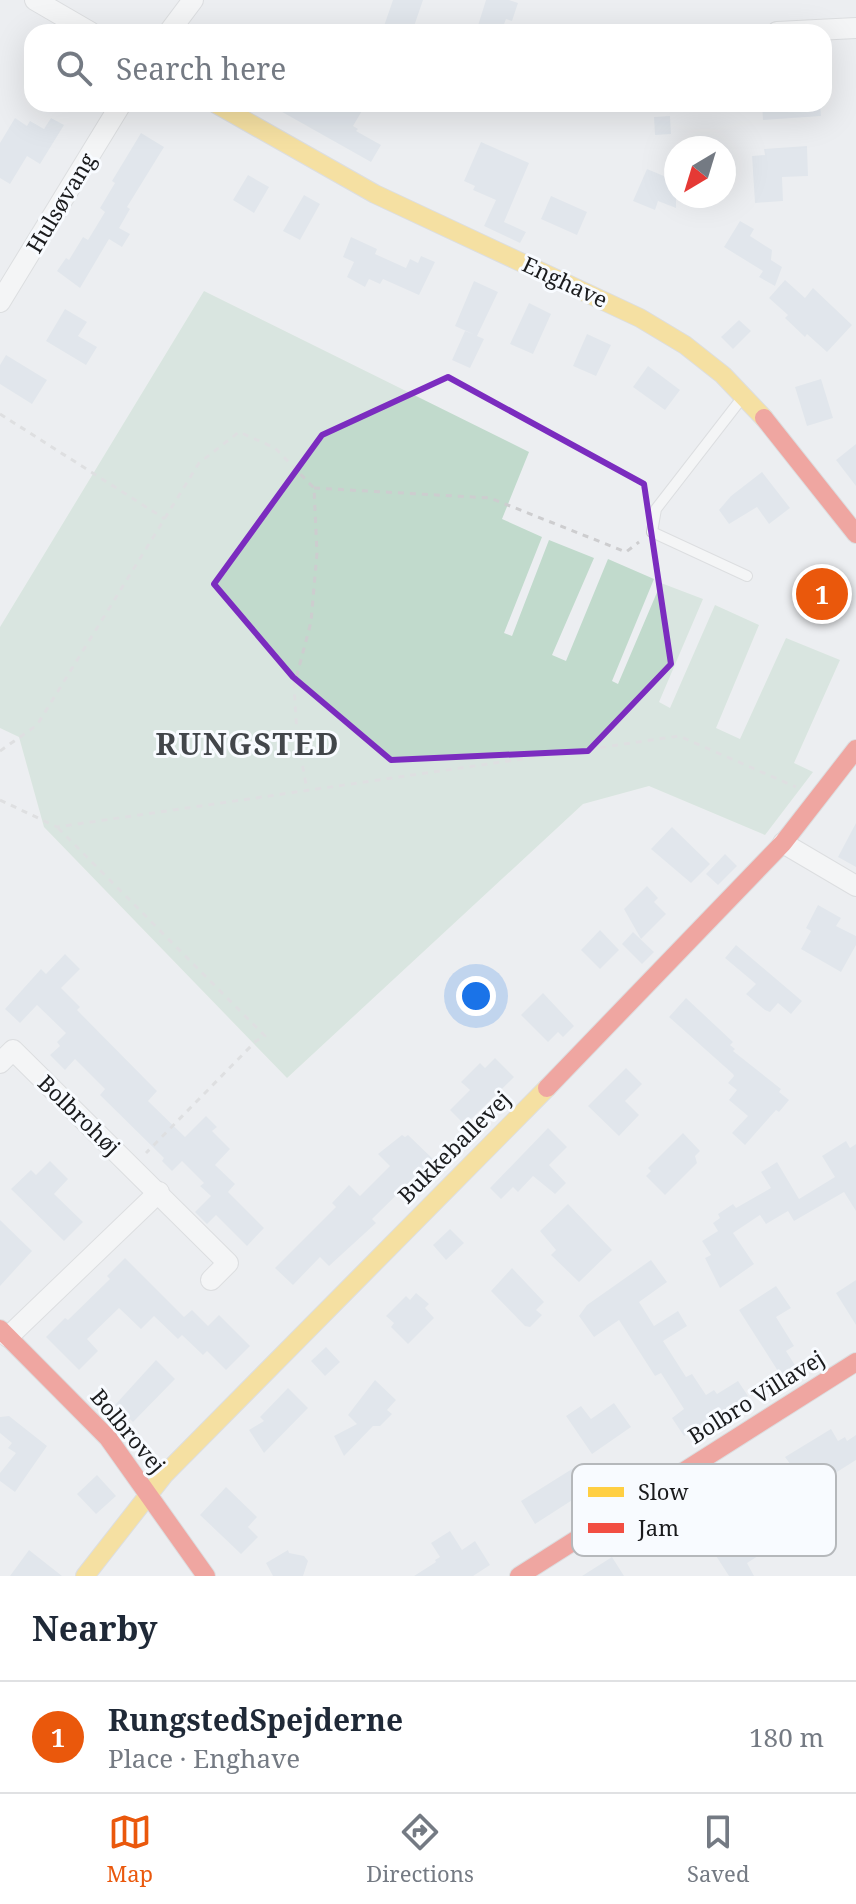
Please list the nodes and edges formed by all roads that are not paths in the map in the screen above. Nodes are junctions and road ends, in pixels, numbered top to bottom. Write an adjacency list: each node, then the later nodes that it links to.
1 (35, 0): 3 (street)
2 (193, 0): 4 (street)
3 (76, 24)
4 (175, 24)
5 (856, 28): 6 (street)
6 (832, 29)
7 (116, 112): 9 (street, Hulsøvang)
8 (230, 112): 10 (street, Enghave)
9 (0, 302)
10 (743, 396): 11 (street, Enghave); 12 (lane)
11 (856, 534)
12 (747, 576)
13 (856, 749): 14 (street, Bukkeballevej)
14 (783, 843): 15 (street); 22 (street, Bukkeballevej)
15 (856, 886)
16 (0, 1063): 17 (street, Bolbrohøj)
17 (159, 1192): 18 (street, Bolbrohøj); 19 (street)
18 (211, 1280)
19 (4, 1333): 22 (street, Bolbrovej)
20 (856, 1362): 21 (street, Bolbro Villavej)
21 (695, 1464)
22 (148, 1492): 24 (street, Bukkeballevej); 25 (street, Bolbrovej)
23 (572, 1542): 26 (street, Bolbro Villavej)
24 (85, 1576)
25 (206, 1576)
26 (519, 1576)

